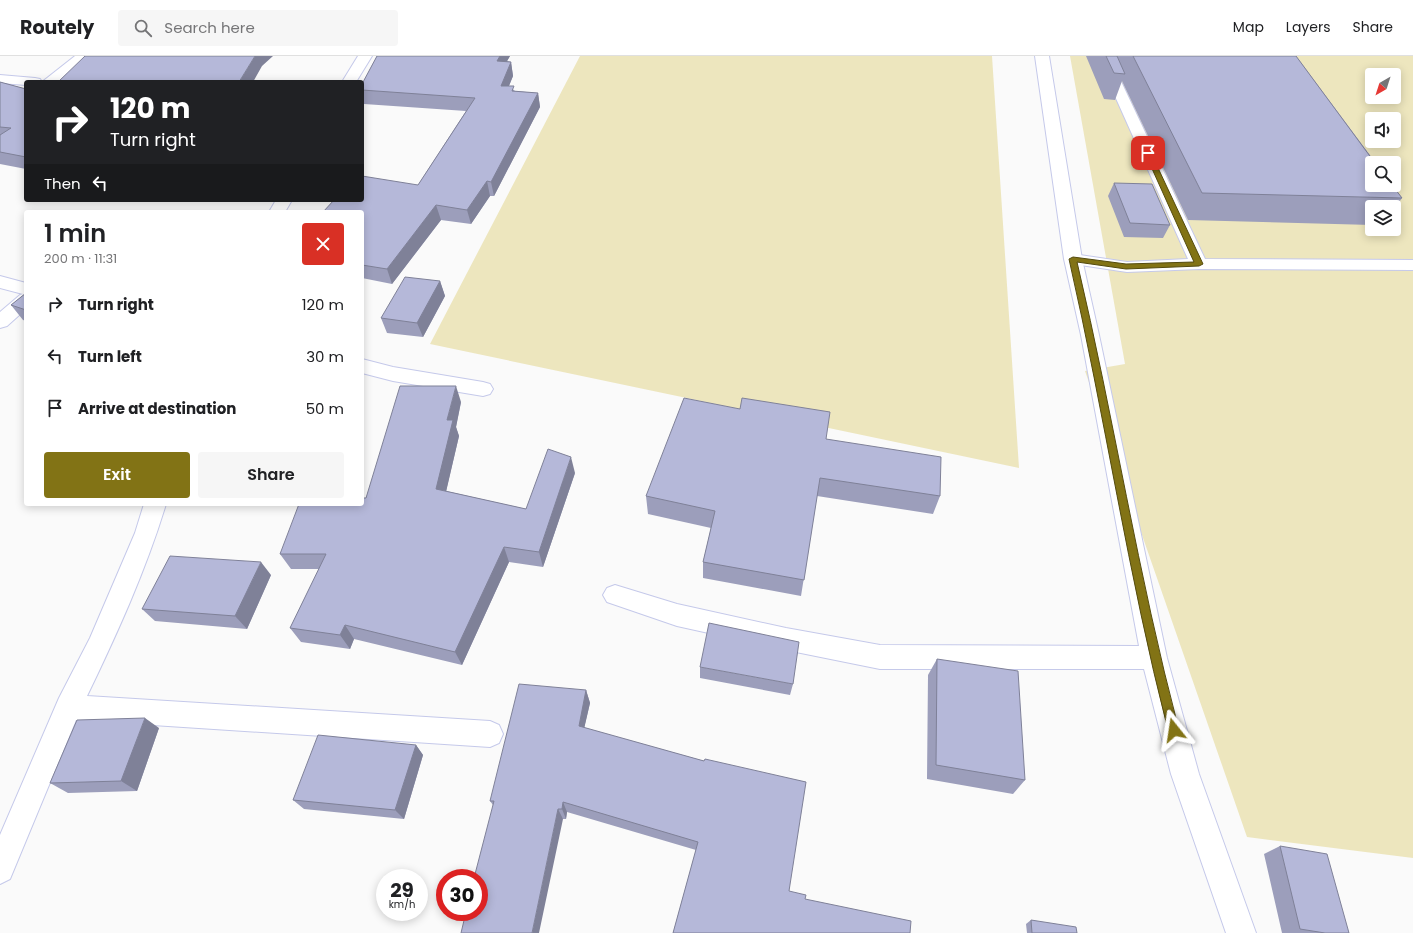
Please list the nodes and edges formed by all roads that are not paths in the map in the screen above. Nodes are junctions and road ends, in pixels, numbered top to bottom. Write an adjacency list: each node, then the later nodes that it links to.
1 (84, 56): 6 (street)
2 (365, 56): 7 (street)
3 (1042, 56): 9 (street)
4 (1103, 56): 10 (lane)
5 (0, 79): 8 (street)
6 (52, 80)
7 (350, 80)
8 (24, 81)
9 (1073, 259): 10 (lane); 20 (street)
10 (1199, 264): 11 (lane)
11 (1413, 265)
12 (0, 282): 13 (street)
13 (24, 288)
14 (24, 301): 15 (street)
15 (0, 322)
16 (364, 367): 17 (lane)
17 (483, 389)
18 (155, 506): 21 (street)
19 (615, 595): 20 (street)
20 (1154, 658): 24 (street)
21 (68, 707): 22 (street); 23 (street)
22 (490, 734)
23 (0, 869)
24 (1241, 933)

